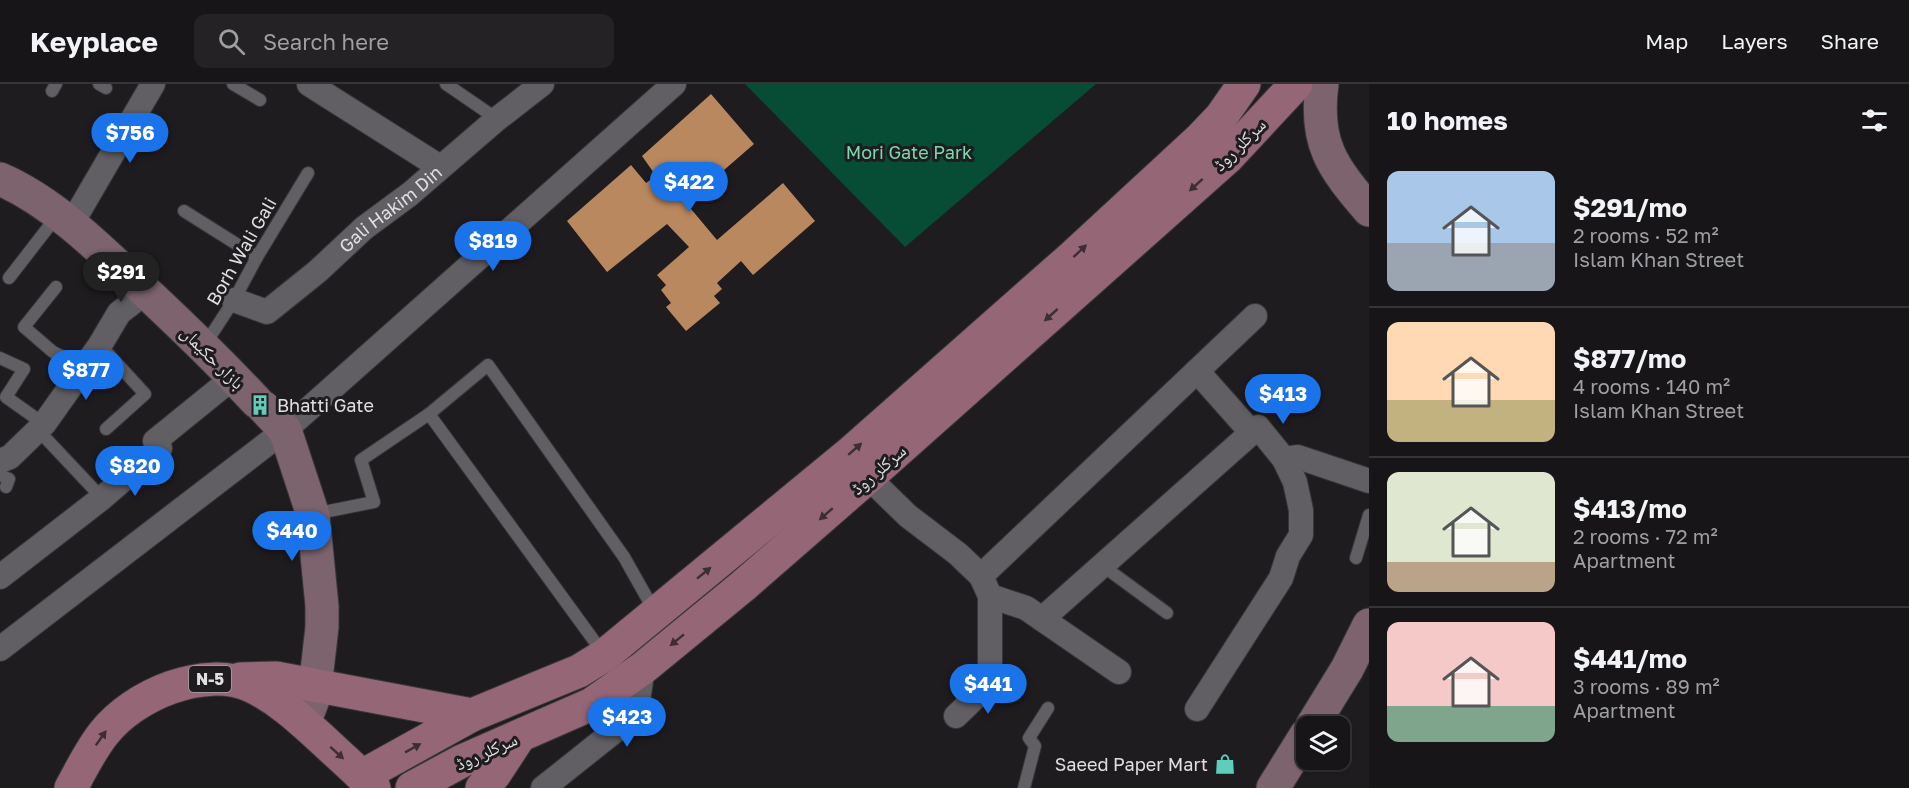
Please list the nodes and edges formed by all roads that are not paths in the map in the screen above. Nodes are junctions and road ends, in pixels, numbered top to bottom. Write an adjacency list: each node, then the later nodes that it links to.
1 (153, 84): 17 (street)
2 (233, 84): 10 (lane)
3 (309, 84): 12 (street)
4 (446, 84): 11 (lane)
5 (542, 84): 11 (street, Gali Hakim Din)
6 (674, 84): 30 (street)
7 (1244, 84): 48 (main road, سرکلر روڈ, one-way to 7)
8 (1296, 84): 38 (main road, سرکلر روڈ, one-way to 38)
9 (1322, 84): 15 (street)
10 (260, 100)
11 (497, 119): 12 (street, Gali Hakim Din)
12 (440, 167): 22 (street, Gali Hakim Din)
13 (308, 173): 18 (lane, Borh Wali Gali)
14 (0, 179): 17 (street, بازار حکیماں)
15 (1369, 210)
16 (184, 211): 18 (lane)
17 (65, 219): 19 (lane); 21 (street, بازار حکیماں)
18 (257, 257): 22 (lane, Borh Wali Gali)
19 (9, 278)
20 (56, 287): 27 (lane)
21 (146, 292): 24 (street); 25 (street, بازار حکیماں)
22 (234, 300): 25 (lane, Borh Wali Gali)
23 (1255, 316): 28 (street)
24 (100, 345): 27 (street); 33 (lane)
25 (204, 346): 29 (street, بازار حکیماں)
26 (0, 358): 32 (lane)
27 (84, 367): 32 (street)
28 (1197, 371): 34 (street); 47 (street)
29 (234, 377): 30 (street, بازار حکیماں); 41 (street)
30 (268, 413): 42 (street); 52 (street)
31 (429, 414): 42 (lane); 48 (lane); 53 (lane)
32 (41, 427): 36 (street); 41 (lane)
33 (106, 429)
34 (1252, 433): 35 (street); 45 (street)
35 (1284, 459): 39 (street); 59 (street)
36 (0, 461)
37 (0, 475): 40 (lane)
38 (868, 477): 47 (street); 54 (main road, سرکلر روڈ, one-way to 54)
39 (1368, 484)
40 (6, 487)
41 (102, 498): 46 (street)
42 (314, 514): 57 (street)
43 (1369, 515): 44 (lane)
44 (1356, 558)
45 (1103, 566): 49 (lane); 50 (street)
46 (0, 576)
47 (986, 586): 50 (street); 61 (street)
48 (655, 613): 53 (main road, سرکلر روڈ)
49 (1167, 613)
50 (1042, 619): 55 (street)
51 (1369, 625): 62 (street)
52 (0, 649)
53 (604, 655): 60 (main road, سرکلر روڈ)
54 (643, 668): 64 (main road, سرکلر روڈ); 70 (street)
55 (1119, 672)
56 (226, 679): 57 (main road); 63 (main road, N-5); 67 (main road, N-5, one-way to 56)
57 (316, 684): 60 (main road); 63 (street)
58 (1048, 708): 71 (lane)
59 (1197, 709)
60 (472, 715): 66 (main road, سرکلر روڈ, one-way to 60)
61 (956, 716)
62 (1318, 716)
63 (302, 721): 66 (main road, N-5, one-way to 66)
64 (519, 737): 68 (main road, سرکلر روڈ); 69 (main road)
65 (1296, 751): 72 (street)
66 (368, 782)
67 (71, 788)
68 (412, 788)
69 (482, 788)
70 (543, 788)
71 (1024, 788)
72 (1273, 788)

